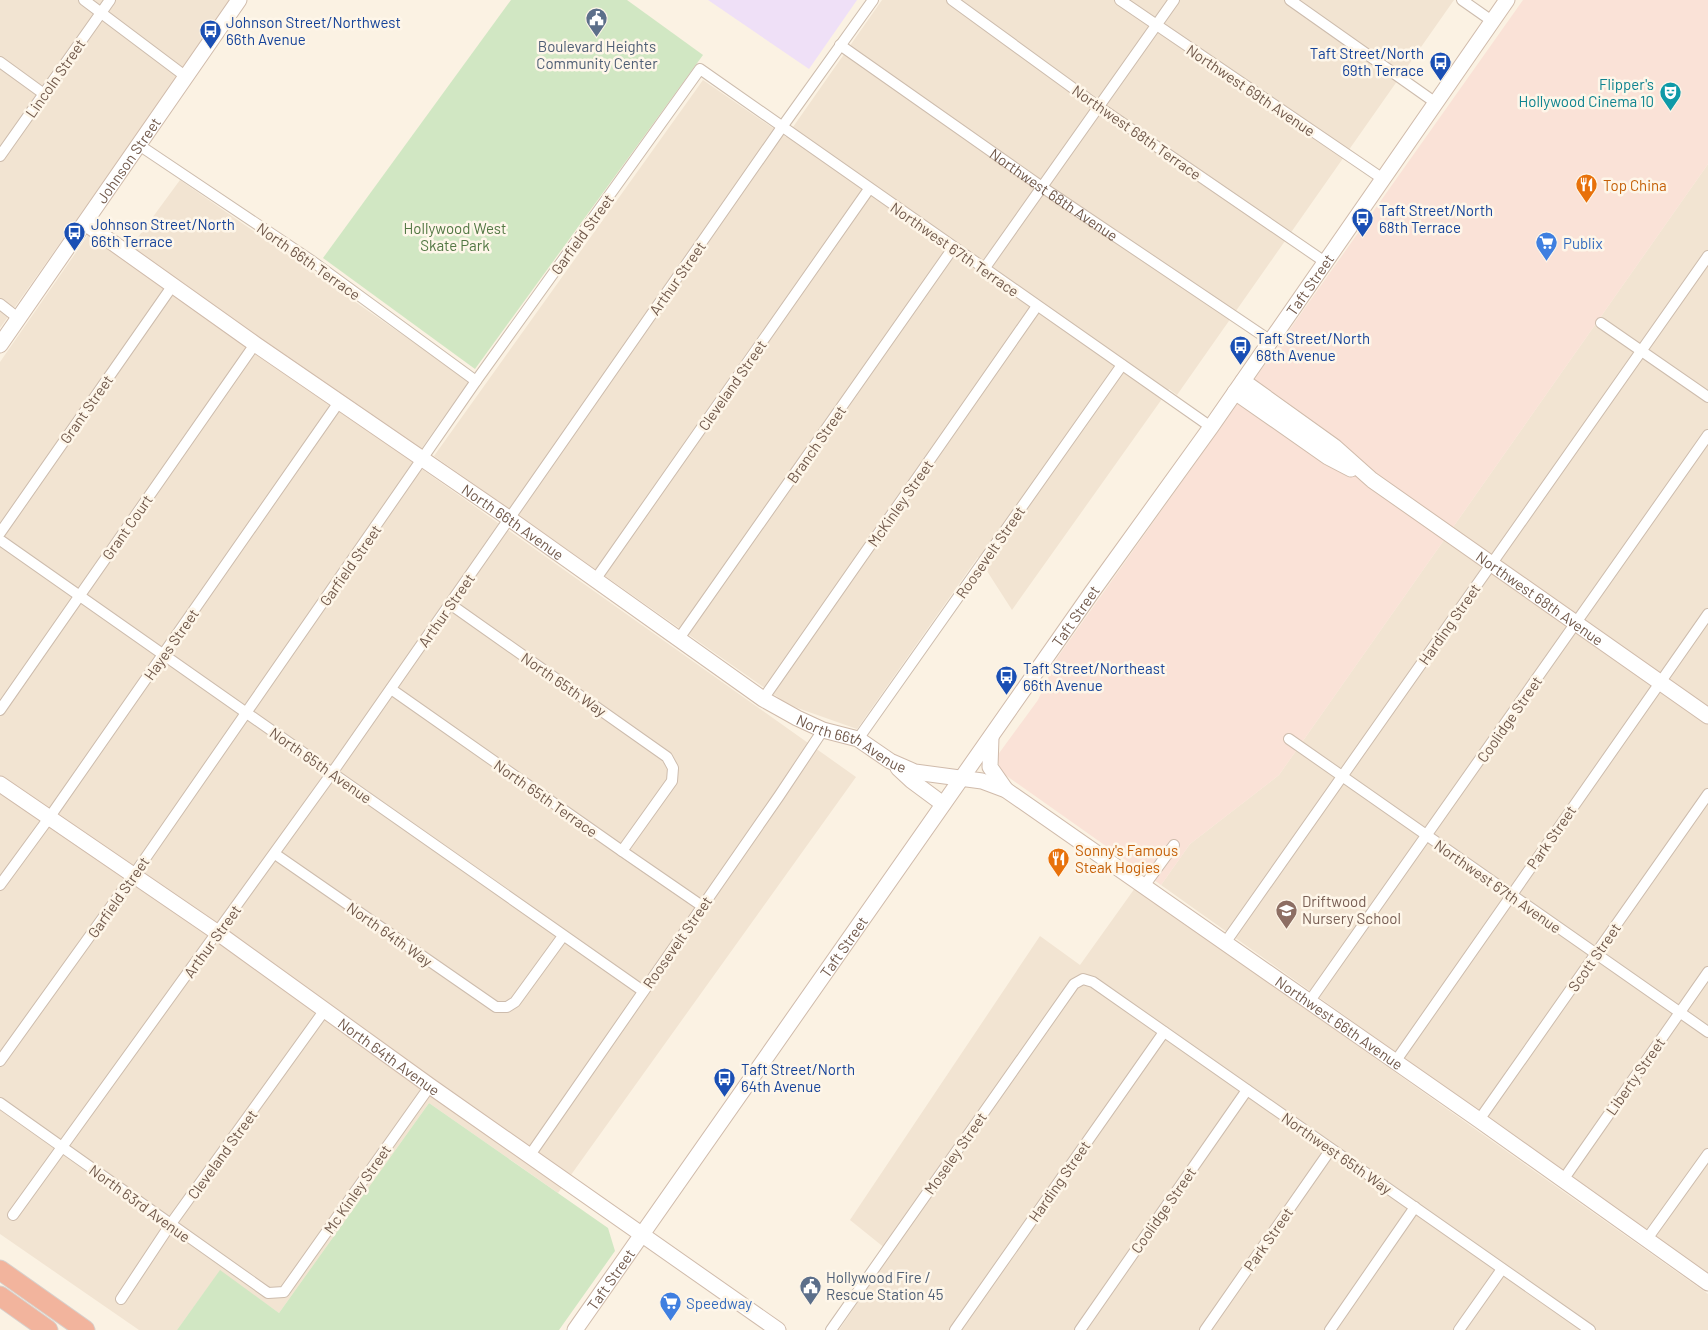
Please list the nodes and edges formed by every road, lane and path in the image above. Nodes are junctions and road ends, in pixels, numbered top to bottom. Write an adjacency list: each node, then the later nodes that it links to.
1 (84, 0): 11 (street)
2 (110, 0): 11 (street, Lincoln Street)
3 (239, 0): 17 (street, Johnson Street)
4 (873, 0): 14 (street, Arthur Street)
5 (952, 0): 20 (street, Northwest 68th Terrace)
6 (1120, 0): 13 (street, Northwest 69th Avenue)
7 (1174, 0): 13 (street)
8 (1290, 0): 19 (street)
9 (1462, 0): 12 (street)
10 (1507, 0): 12 (street, Taft Street)
11 (102, 12): 17 (street); 18 (street, Lincoln Street)
12 (1492, 21): 19 (street, Taft Street)
13 (1156, 26): 20 (street); 24 (street, Northwest 69th Avenue)
14 (840, 45): 21 (street, Arthur Street); 25 (street, Northwest 68th Avenue)
15 (0, 62): 18 (street)
16 (700, 70): 21 (street, Northwest 67th Terrace); 42 (street, Garfield Street)
17 (185, 76): 22 (street, Johnson Street)
18 (44, 94): 23 (street, Lincoln Street)
19 (1436, 103): 24 (street, Taft Street)
20 (1099, 107): 25 (street); 30 (street, Northwest 68th Terrace)
21 (782, 127): 26 (street, Northwest 67th Terrace); 49 (street, Arthur Street)
22 (139, 145): 27 (street, Johnson Street); 42 (street, North 66th Terrace)
23 (0, 156)
24 (1383, 179): 30 (street, Taft Street)
25 (1042, 187): 31 (street); 37 (street, Northwest 68th Avenue)
26 (868, 189): 28 (street, Northwest 67th Terrace); 53 (street, Cleveland Street)
27 (85, 222): 32 (street, North 66th Avenue); 35 (street, Johnson Street)
28 (954, 248): 31 (street, Northwest 67th Terrace); 58 (street, Branch Street)
29 (1708, 256): 40 (street, Harding Street)
30 (1325, 262): 37 (street, Taft Street)
31 (984, 269): 34 (street, Northwest 67th Terrace)
32 (173, 285): 39 (street, North 66th Avenue); 50 (street, Grant Street)
33 (0, 304): 35 (street)
34 (1038, 306): 41 (street, Northwest 67th Terrace); 62 (street, McKinley Street)
35 (18, 318): 38 (street, Johnson Street)
36 (1601, 323): 40 (street)
37 (1271, 341): 43 (street, Taft Street)
38 (0, 344)
39 (255, 344): 45 (street, North 66th Avenue); 54 (street, Grant Court)
40 (1642, 351): 44 (street); 52 (street, Harding Street)
41 (1122, 365): 46 (street, Northwest 67th Terrace); 68 (street, Roosevelt Street)
42 (476, 381): 48 (street, Garfield Street)
43 (1239, 387): 46 (street, Taft Street); 52 (street, Northwest 68th Avenue)
44 (1708, 397)
45 (339, 402): 48 (street, North 66th Avenue); 59 (street, Hayes Street)
46 (1211, 427): 67 (street, Taft Street)
47 (1708, 435): 57 (street, Coolidge Street)
48 (423, 460): 49 (street, North 66th Avenue); 64 (street, Garfield Street)
49 (510, 519): 53 (street, North 66th Avenue); 55 (street, Arthur Street)
50 (0, 533)
51 (0, 540): 54 (street, North 65th Avenue)
52 (1491, 564): 57 (street, Northwest 68th Avenue); 72 (street, Harding Street)
53 (595, 580): 58 (street, North 66th Avenue)
54 (80, 595): 59 (street, North 65th Avenue); 63 (street, Grant Court)
55 (450, 604): 61 (street, Arthur Street); 81 (street, North 65th Way)
56 (1708, 614): 60 (street, Park Street)
57 (1576, 624): 60 (street, Northwest 68th Avenue); 79 (street, Coolidge Street)
58 (678, 640): 62 (street, North 66th Avenue)
59 (164, 655): 64 (street, North 65th Avenue); 78 (street, Hayes Street)
60 (1660, 683): 65 (street, Northwest 68th Avenue); 86 (street, Park Street)
61 (391, 689): 71 (street, Arthur Street); 81 (street, North 65th Terrace)
62 (763, 699): 66 (street, North 66th Avenue)
63 (0, 710)
64 (247, 713): 71 (street, North 65th Avenue); 83 (street, Garfield Street)
65 (1708, 716)
66 (823, 730): 68 (street, North 66th Avenue); 87 (street, Roosevelt Street)
67 (992, 735): 73 (street, Taft Street); 75 (street)
68 (858, 739): 70 (street, North 66th Avenue)
69 (1289, 739): 72 (street, Northwest 67th Avenue)
70 (890, 761): 73 (street, North 66th Avenue); 77 (street)
71 (332, 773): 82 (street, Arthur Street); 89 (street, North 65th Avenue)
72 (1342, 777): 79 (street, Northwest 67th Avenue); 90 (street, Harding Street)
73 (962, 778): 75 (street, Northwest 66th Avenue); 77 (street, Taft Street)
74 (0, 784): 78 (street, North 64th Avenue)
75 (1006, 790): 85 (street, Northwest 66th Avenue)
76 (1708, 794): 91 (street, Scott Street)
77 (943, 804): 114 (street, Taft Street)
78 (49, 818): 83 (street, North 64th Avenue); 84 (street, Hayes Street)
79 (1427, 836): 86 (street, Northwest 67th Avenue); 95 (street, Coolidge Street)
80 (1174, 845): 85 (street)
81 (622, 851): 87 (street, North 65th Terrace)
82 (275, 854): 88 (street, Arthur Street); 89 (street, North 64th Way)
83 (133, 876): 88 (street, North 64th Avenue); 100 (street, Garfield Street)
84 (0, 885)
85 (1144, 886): 90 (street, Northwest 66th Avenue)
86 (1510, 895): 91 (street, Northwest 67th Avenue); 101 (street, Park Street)
87 (702, 906): 94 (street, Roosevelt Street)
88 (218, 933): 96 (street, North 64th Avenue); 106 (street, Arthur Street)
89 (564, 936): 94 (street, North 65th Avenue)
90 (1225, 943): 95 (street, Northwest 66th Avenue)
91 (1596, 955): 97 (street, Northwest 67th Avenue); 105 (street, Scott Street)
92 (1708, 972): 97 (street, Liberty Street)
93 (1082, 979): 98 (street, Northwest 65th Way); 127 (street, Moseley Street)
94 (643, 991): 108 (street, Roosevelt Street)
95 (1310, 1002): 101 (street, Northwest 66th Avenue)
96 (324, 1011): 102 (street, North 64th Avenue); 113 (street, Cleveland Street)
97 (1680, 1012): 99 (street, Northwest 67th Avenue); 110 (street, Liberty Street)
98 (1164, 1032): 103 (street, Northwest 65th Way); 128 (street, Harding Street)
99 (1708, 1032)
100 (0, 1061)
101 (1395, 1062): 105 (street, Northwest 66th Avenue)
102 (430, 1086): 108 (street, North 64th Avenue); 119 (street, Mc Kinley Street)
103 (1247, 1090): 107 (street, Northwest 65th Way); 129 (street, Coolidge Street)
104 (0, 1103): 106 (street, North 63rd Avenue)
105 (1479, 1120): 110 (street, Northwest 66th Avenue)
106 (62, 1147): 112 (street, Arthur Street); 113 (street, North 63rd Avenue)
107 (1331, 1148): 111 (street, Northwest 65th Way); 130 (street, Park Street)
108 (530, 1155): 114 (street, North 64th Avenue)
109 (1708, 1156): 115 (street)
110 (1563, 1180): 115 (street, Northwest 66th Avenue)
111 (1415, 1207): 116 (street, Northwest 65th Way); 131 (street)
112 (12, 1215)
113 (170, 1225): 119 (street, North 63rd Avenue); 121 (street, Cleveland Street)
114 (642, 1235): 125 (street, Taft Street); 126 (street, North 64th Avenue)
115 (1647, 1239): 118 (street, Northwest 66th Avenue)
116 (1502, 1269): 122 (street, Northwest 65th Way); 132 (street)
117 (0, 1270): 124 (highway)
118 (1708, 1283)
119 (284, 1292)
120 (0, 1296): 123 (highway)
121 (122, 1299)
122 (1587, 1329)
123 (48, 1330)
124 (85, 1330)
125 (575, 1330)
126 (778, 1330)
127 (831, 1330)
128 (955, 1330)
129 (1080, 1330)
130 (1205, 1330)
131 (1330, 1330)
132 (1459, 1330)

